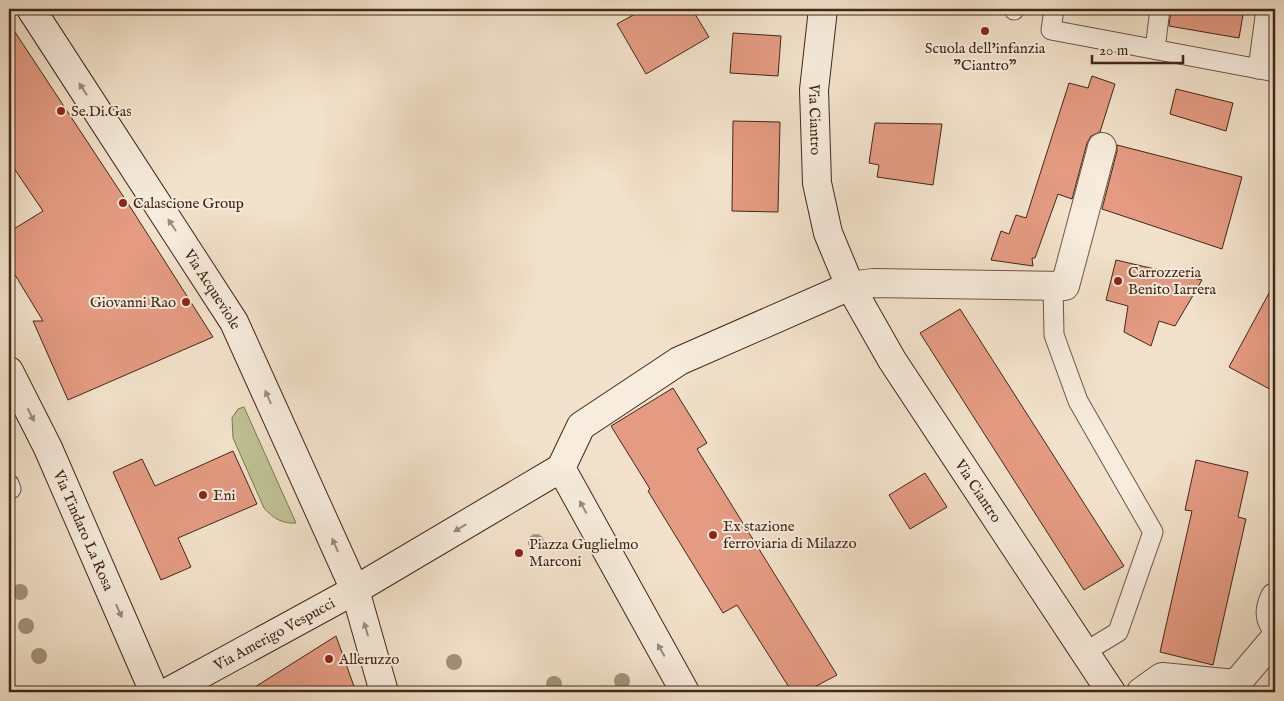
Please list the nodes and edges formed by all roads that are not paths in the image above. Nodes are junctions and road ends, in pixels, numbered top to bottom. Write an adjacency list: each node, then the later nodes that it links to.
1 (31, 9): 13 (street, Via Acqueviole, one-way to 1)
2 (823, 9): 9 (street, Via Ciantro)
3 (1054, 9): 6 (lane)
4 (1160, 9): 6 (lane)
5 (1266, 9): 7 (lane)
6 (1155, 50): 7 (lane)
7 (1267, 70)
8 (1102, 147): 10 (street)
9 (850, 286): 10 (street); 12 (street); 17 (street, Via Ciantro)
10 (1053, 286): 17 (lane)
11 (9, 371): 18 (street, Via Tindaro La Rosa, one-way to 18)
12 (561, 468): 13 (street, Via Amerigo Vespucci, one-way to 13); 21 (street, one-way to 12)
13 (355, 590): 19 (street, Via Amerigo Vespucci); 20 (street, Via Acqueviole, one-way to 13)
14 (1275, 597): 15 (street)
15 (1275, 626)
16 (1275, 638): 23 (street)
17 (1085, 652): 22 (street, Via Ciantro)
18 (154, 692)
19 (168, 692)
20 (384, 692)
21 (685, 692)
22 (1111, 692)
23 (1141, 692)

